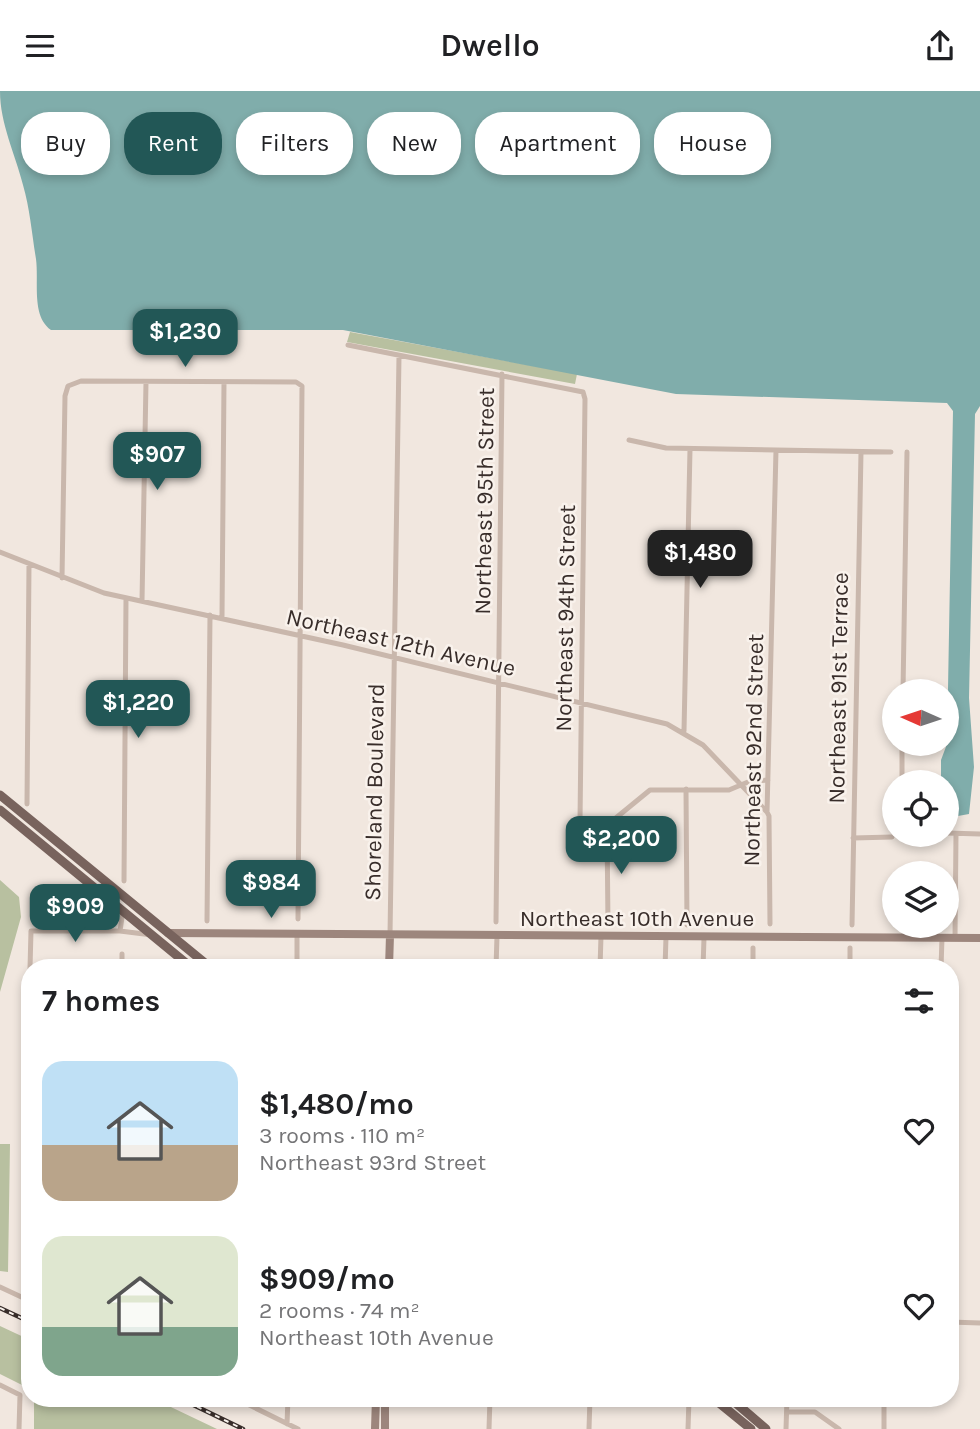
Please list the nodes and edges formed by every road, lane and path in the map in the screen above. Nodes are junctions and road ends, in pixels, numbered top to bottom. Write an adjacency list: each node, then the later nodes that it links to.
1 (348, 345): 2 (street)
2 (399, 356): 3 (street); 20 (street, Shoreland Boulevard)
3 (502, 374): 22 (street, Northeast 95th Street); 23 (street, Northeast 94th Street)
4 (146, 382): 5 (street); 14 (street); 16 (street)
5 (224, 382): 18 (street); 19 (street)
6 (629, 440): 7 (street)
7 (691, 449): 8 (street); 24 (street)
8 (776, 450): 9 (street); 25 (street, Northeast 92nd Street)
9 (861, 452): 10 (street); 36 (street, Northeast 91st Terrace)
10 (891, 452)
11 (907, 452): 21 (street)
12 (0, 552): 13 (street, Northeast 12th Avenue)
13 (29, 564): 14 (street, Northeast 12th Avenue); 30 (street)
14 (62, 577): 15 (street, Northeast 12th Avenue)
15 (126, 598): 16 (street, Northeast 12th Avenue); 38 (street)
16 (142, 601): 17 (street, Northeast 12th Avenue)
17 (211, 615): 18 (street, Northeast 12th Avenue); 41 (street)
18 (222, 617): 19 (street, Northeast 12th Avenue)
19 (300, 636): 20 (street, Northeast 12th Avenue); 40 (street)
20 (394, 658): 22 (street, Northeast 12th Avenue); 51 (street, Shoreland Boulevard)
21 (903, 679)
22 (499, 683): 23 (street, Northeast 12th Avenue); 42 (street, Northeast 95th Street)
23 (581, 702): 24 (street, Northeast 12th Avenue); 33 (street, Northeast 94th Street)
24 (684, 731): 26 (street, Northeast 12th Avenue)
25 (768, 780): 26 (street); 32 (street, Northeast 92nd Street)
26 (742, 786): 27 (street); 32 (street, Northeast 12th Avenue)
27 (686, 789): 33 (street); 44 (street)
28 (0, 795): 29 (main road)
29 (10, 803): 31 (main road); 48 (main road)
30 (27, 804)
31 (1, 811): 39 (main road)
32 (767, 812): 45 (street, Northeast 92nd Street)
33 (607, 827): 43 (street)
34 (959, 834): 35 (street)
35 (980, 835)
36 (853, 838): 37 (street); 46 (street, Northeast 91st Terrace)
37 (882, 838)
38 (124, 881)
39 (122, 911): 47 (street); 50 (main road)
40 (298, 919)
41 (207, 921)
42 (496, 922)
43 (608, 925)
44 (687, 925)
45 (770, 925)
46 (852, 925)
47 (120, 931): 50 (street); 63 (street)
48 (168, 933): 49 (street, Northeast 10th Avenue); 66 (main road)
49 (298, 934): 51 (street, Northeast 10th Avenue); 67 (street)
50 (152, 935): 65 (main road)
51 (390, 935): 52 (street, Northeast 10th Avenue); 68 (street)
52 (497, 936): 53 (street, Northeast 10th Avenue); 69 (street)
53 (601, 936): 54 (street, Northeast 10th Avenue); 70 (street)
54 (666, 937): 55 (street, Northeast 10th Avenue); 71 (street)
55 (704, 938): 59 (street, Northeast 10th Avenue); 72 (street)
56 (955, 938): 59 (street, Northeast 10th Avenue)
57 (959, 938): 58 (street, Northeast 10th Avenue)
58 (980, 938)
59 (942, 939): 75 (street)
60 (753, 948): 73 (street)
61 (850, 949): 74 (street)
62 (122, 954): 64 (street)
63 (30, 959)
64 (122, 959)
65 (181, 959)
66 (200, 959)
67 (297, 959)
68 (389, 959)
69 (496, 959)
70 (600, 959)
71 (666, 959)
72 (703, 959)
73 (753, 959)
74 (850, 959)
75 (941, 959)
76 (0, 1287): 77 (street)
77 (21, 1296)
78 (959, 1322): 79 (street)
79 (980, 1323)
80 (0, 1385): 94 (street)
81 (253, 1407): 93 (street)
82 (288, 1407): 93 (street)
83 (376, 1407): 96 (street)
84 (385, 1407): 97 (street)
85 (490, 1407): 98 (street)
86 (590, 1407): 99 (street)
87 (689, 1407): 100 (street)
88 (724, 1407): 101 (main road)
89 (740, 1407): 102 (main road)
90 (787, 1407): 92 (street)
91 (884, 1407): 105 (street)
92 (787, 1412): 103 (street); 104 (street)
93 (287, 1424): 95 (street)
94 (19, 1429)
95 (298, 1429)
96 (375, 1429)
97 (385, 1429)
98 (489, 1429)
99 (589, 1429)
100 (688, 1429)
101 (751, 1429)
102 (766, 1429)
103 (786, 1429)
104 (839, 1429)
105 (884, 1429)

